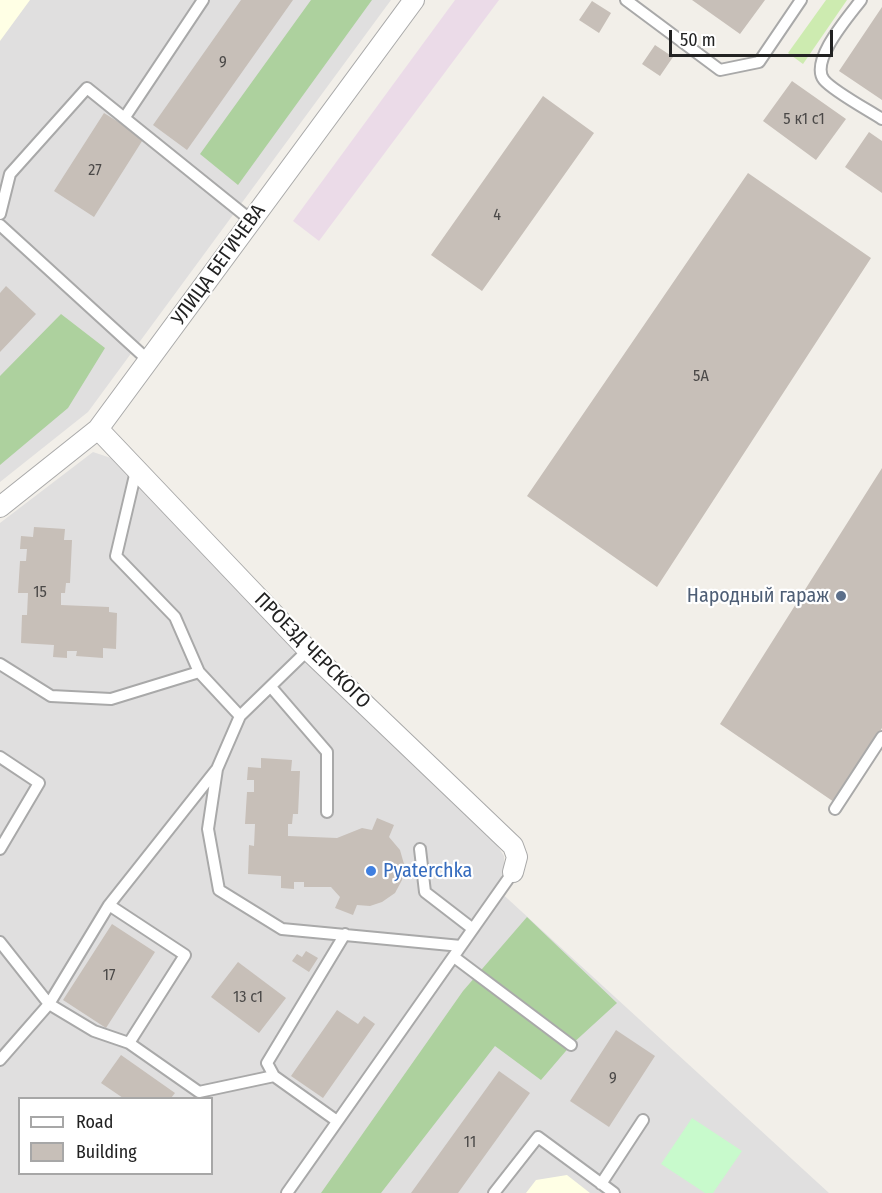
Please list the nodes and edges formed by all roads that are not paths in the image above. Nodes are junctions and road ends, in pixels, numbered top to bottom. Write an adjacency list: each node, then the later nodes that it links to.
1 (203, 0): 6 (lane)
2 (414, 0): 9 (street, УЛИЦА БЕГИЧЕВА)
3 (626, 0): 4 (lane)
4 (801, 0)
5 (861, 0): 7 (lane)
6 (125, 117): 8 (lane); 9 (lane)
7 (882, 119)
8 (0, 214)
9 (252, 221): 11 (street, УЛИЦА БЕГИЧЕВА)
10 (0, 225): 11 (lane)
11 (149, 361): 12 (street, УЛИЦА БЕГИЧЕВА)
12 (98, 429): 13 (street, ПРОЕЗД ЧЕРСКОГО); 14 (street, УЛИЦА БЕГИЧЕВА)
13 (136, 471): 15 (street, ПРОЕЗД ЧЕРСКОГО); 17 (lane)
14 (0, 507)
15 (308, 650): 18 (lane); 27 (street, ПРОЕЗД ЧЕРСКОГО)
16 (0, 664): 17 (lane)
17 (199, 672): 19 (lane)
18 (271, 687): 19 (lane); 24 (lane)
19 (240, 716): 22 (lane)
20 (882, 737): 23 (lane)
21 (0, 757): 25 (lane)
22 (217, 769): 28 (lane); 30 (lane)
23 (835, 809)
24 (327, 812)
25 (0, 849)
26 (420, 849): 29 (lane)
27 (513, 872): 29 (lane)
28 (109, 905): 34 (lane); 35 (lane)
29 (473, 929): 32 (lane)
30 (345, 934): 32 (lane); 38 (lane)
31 (0, 942): 34 (lane)
32 (461, 946): 33 (lane)
33 (454, 957): 36 (lane); 40 (lane)
34 (50, 1004): 35 (lane); 37 (lane)
35 (129, 1043): 38 (lane)
36 (571, 1045)
37 (0, 1060)
38 (274, 1076): 40 (lane)
39 (644, 1120): 41 (lane)
40 (337, 1121): 42 (lane)
41 (601, 1184): 43 (lane); 44 (lane)
42 (286, 1193)
43 (494, 1193)
44 (614, 1193)

